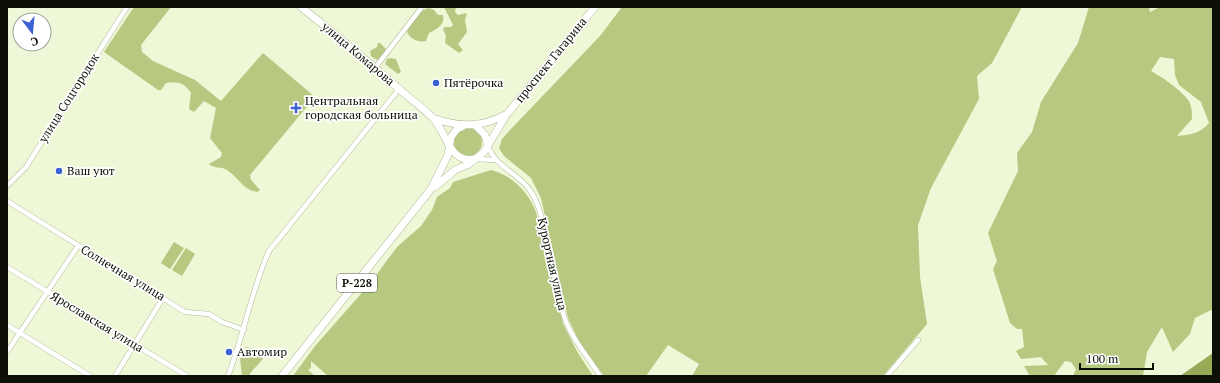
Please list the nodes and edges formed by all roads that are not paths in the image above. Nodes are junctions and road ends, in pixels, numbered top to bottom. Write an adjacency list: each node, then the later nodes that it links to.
1 (127, 7): 15 (street, улица Соцгородок)
2 (301, 7): 5 (main road, улица Комарова)
3 (422, 7): 5 (street)
4 (595, 7): 7 (main road, проспект Гагарина)
5 (375, 68): 6 (main road, улица Комарова)
6 (399, 89): 8 (main road, улица Комарова); 23 (street)
7 (507, 114): 9 (main road, проспект Гагарина); 11 (main road, проспект Гагарина)
8 (433, 118): 10 (main road); 12 (main road)
9 (475, 125): 10 (main road); 11 (main road)
10 (463, 126): 12 (main road, Р-228)
11 (488, 146): 13 (main road, Р-228); 14 (street, Курортная улица)
12 (450, 148): 13 (main road); 16 (main road, Р-228)
13 (477, 158): 14 (street); 16 (main road, Р-228)
14 (496, 160): 33 (street, Курортная улица)
15 (7, 186)
16 (432, 189): 32 (main road, Р-228)
17 (7, 201): 18 (street, Солнечная улица)
18 (78, 246): 20 (street); 21 (street, Солнечная улица)
19 (7, 267): 20 (street, Ярославская улица)
20 (46, 291): 24 (street); 26 (street, Ярославская улица)
21 (163, 298): 23 (street, Солнечная улица); 26 (street)
22 (7, 325): 24 (street)
23 (244, 330): 31 (street)
24 (19, 332): 27 (street); 28 (street)
25 (918, 340): 34 (street)
26 (135, 344): 29 (street); 30 (street, Ярославская улица)
27 (7, 352)
28 (90, 376)
29 (114, 376)
30 (187, 376)
31 (228, 376)
32 (282, 376)
33 (600, 376)
34 (887, 376)

